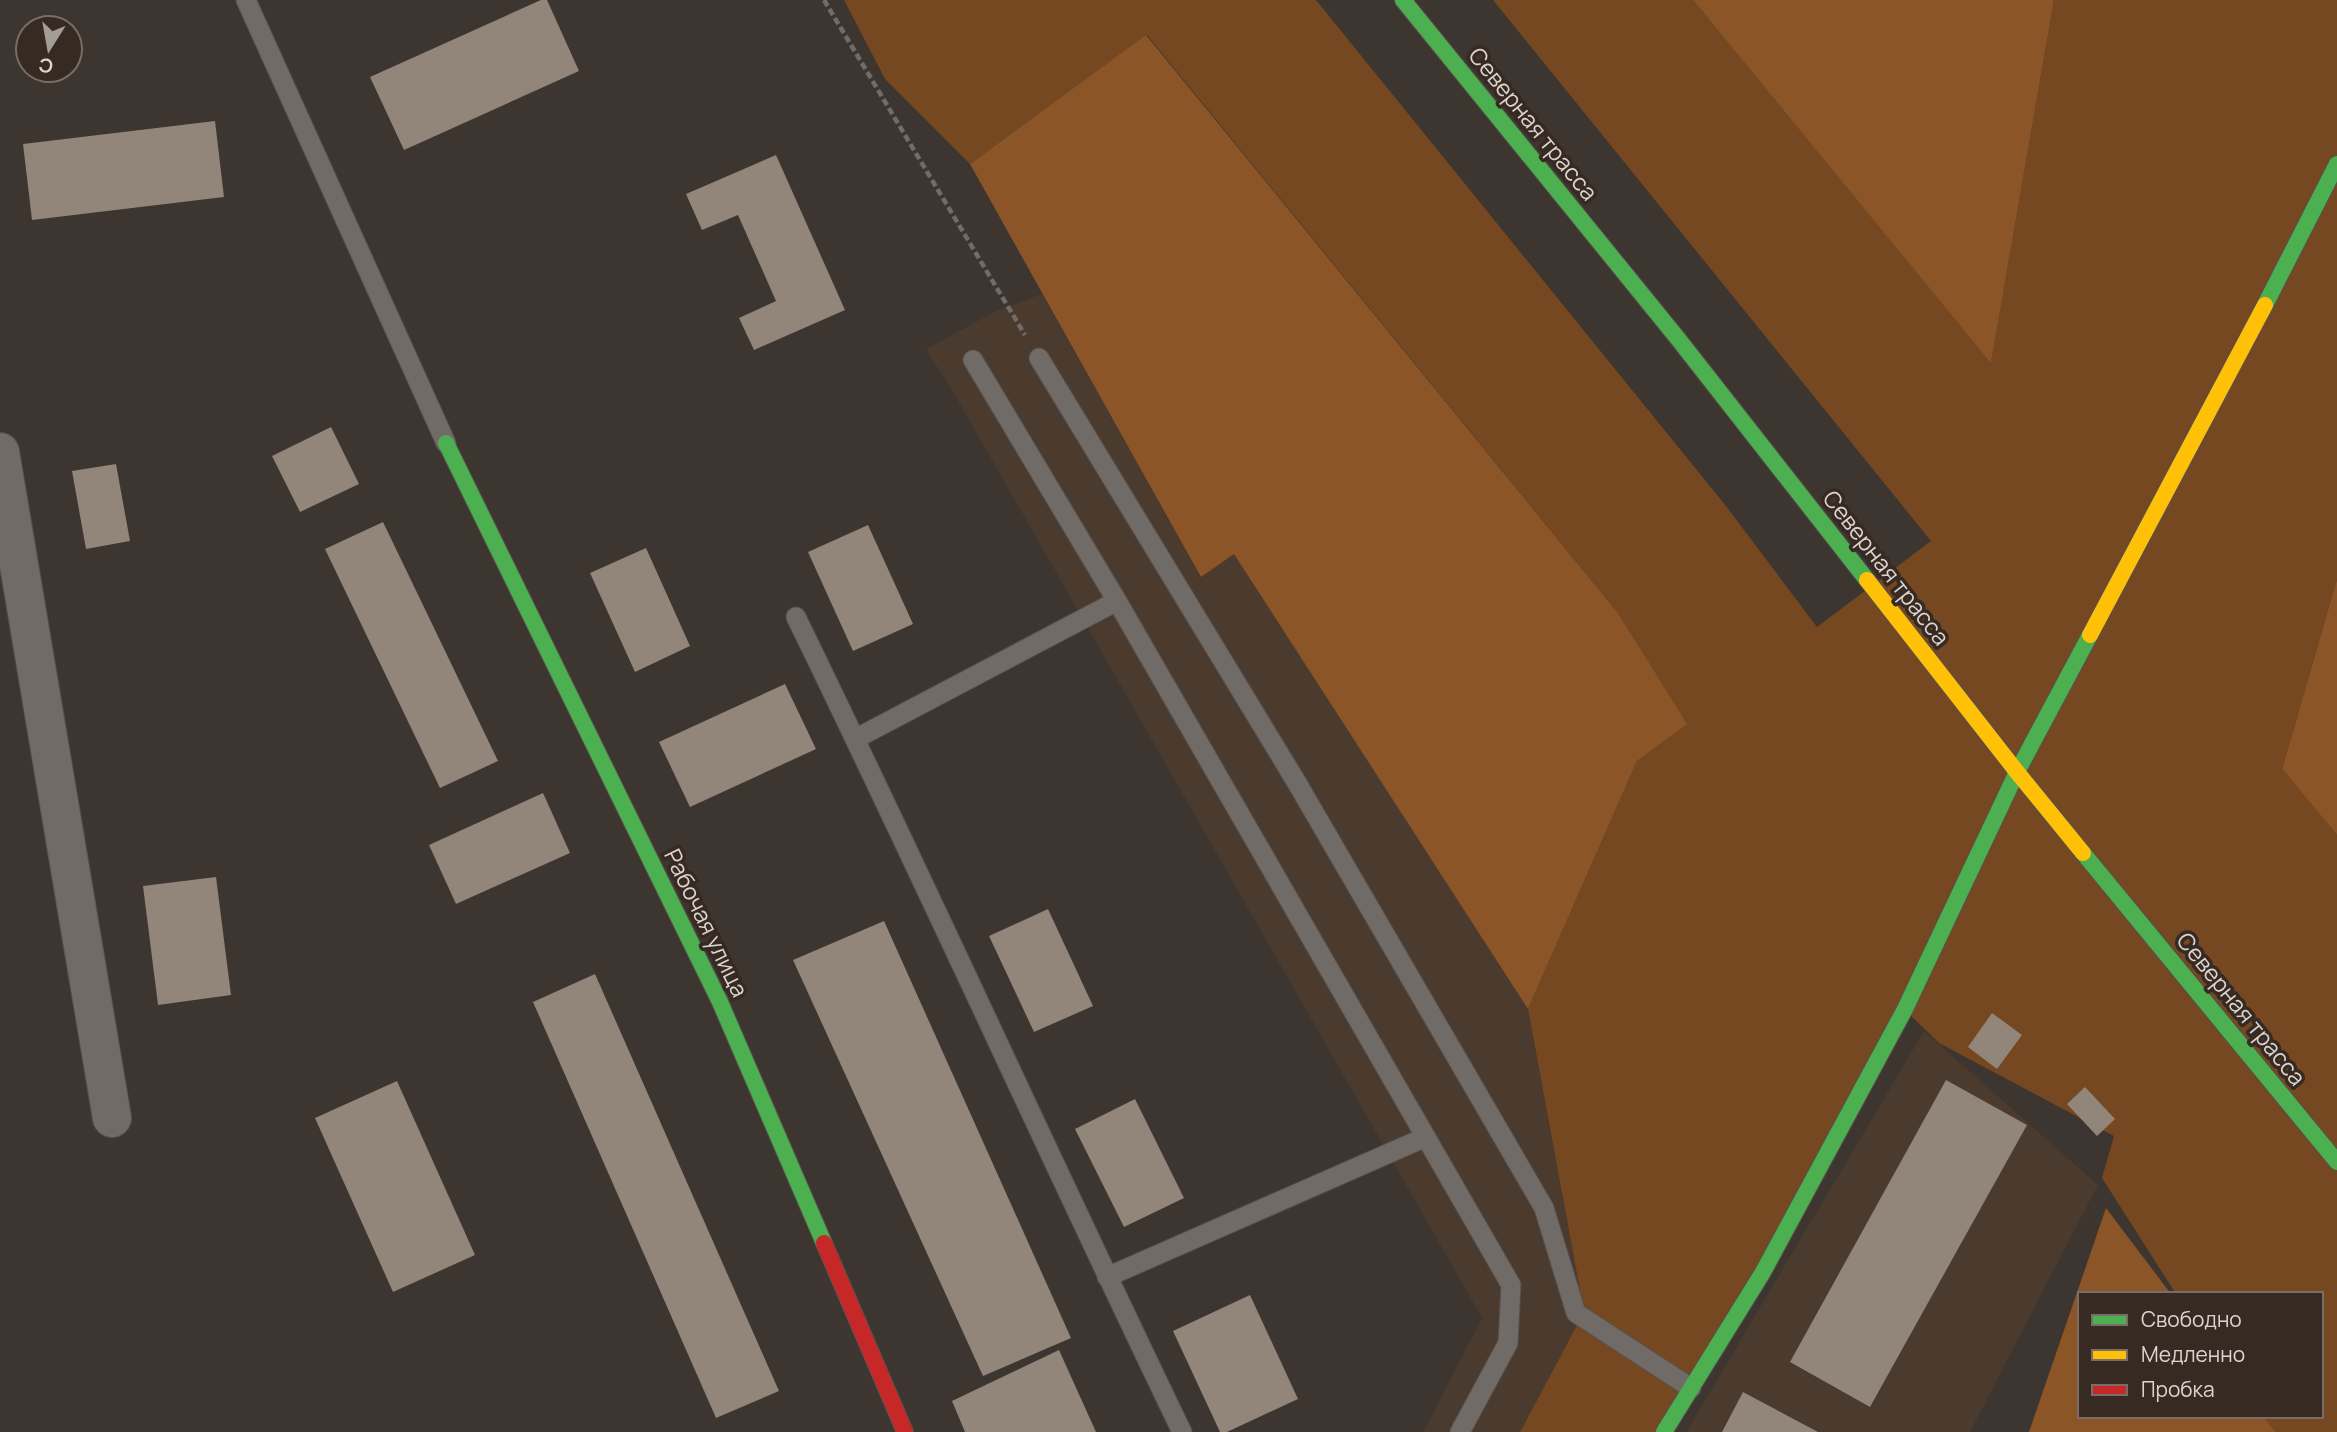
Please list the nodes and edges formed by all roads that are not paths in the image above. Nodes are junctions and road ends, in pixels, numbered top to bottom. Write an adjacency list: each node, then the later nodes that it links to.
1 (246, 0): 6 (lane)
2 (1402, 0): 11 (street, Северная трасса)
3 (2337, 164): 11 (street)
4 (1039, 358): 16 (lane)
5 (973, 360): 8 (lane)
6 (446, 443): 17 (street, Рабочая улица)
7 (0, 452): 12 (street)
8 (1118, 601): 10 (lane); 13 (lane)
9 (796, 617): 10 (lane)
10 (855, 739): 15 (lane)
11 (2017, 772): 14 (street, Северная трасса); 16 (street)
12 (112, 1118)
13 (1426, 1137): 15 (lane); 19 (lane)
14 (2337, 1162)
15 (1107, 1277): 18 (lane)
16 (1691, 1388): 20 (street)
17 (905, 1432)
18 (1182, 1432)
19 (1460, 1432)
20 (1664, 1432)

